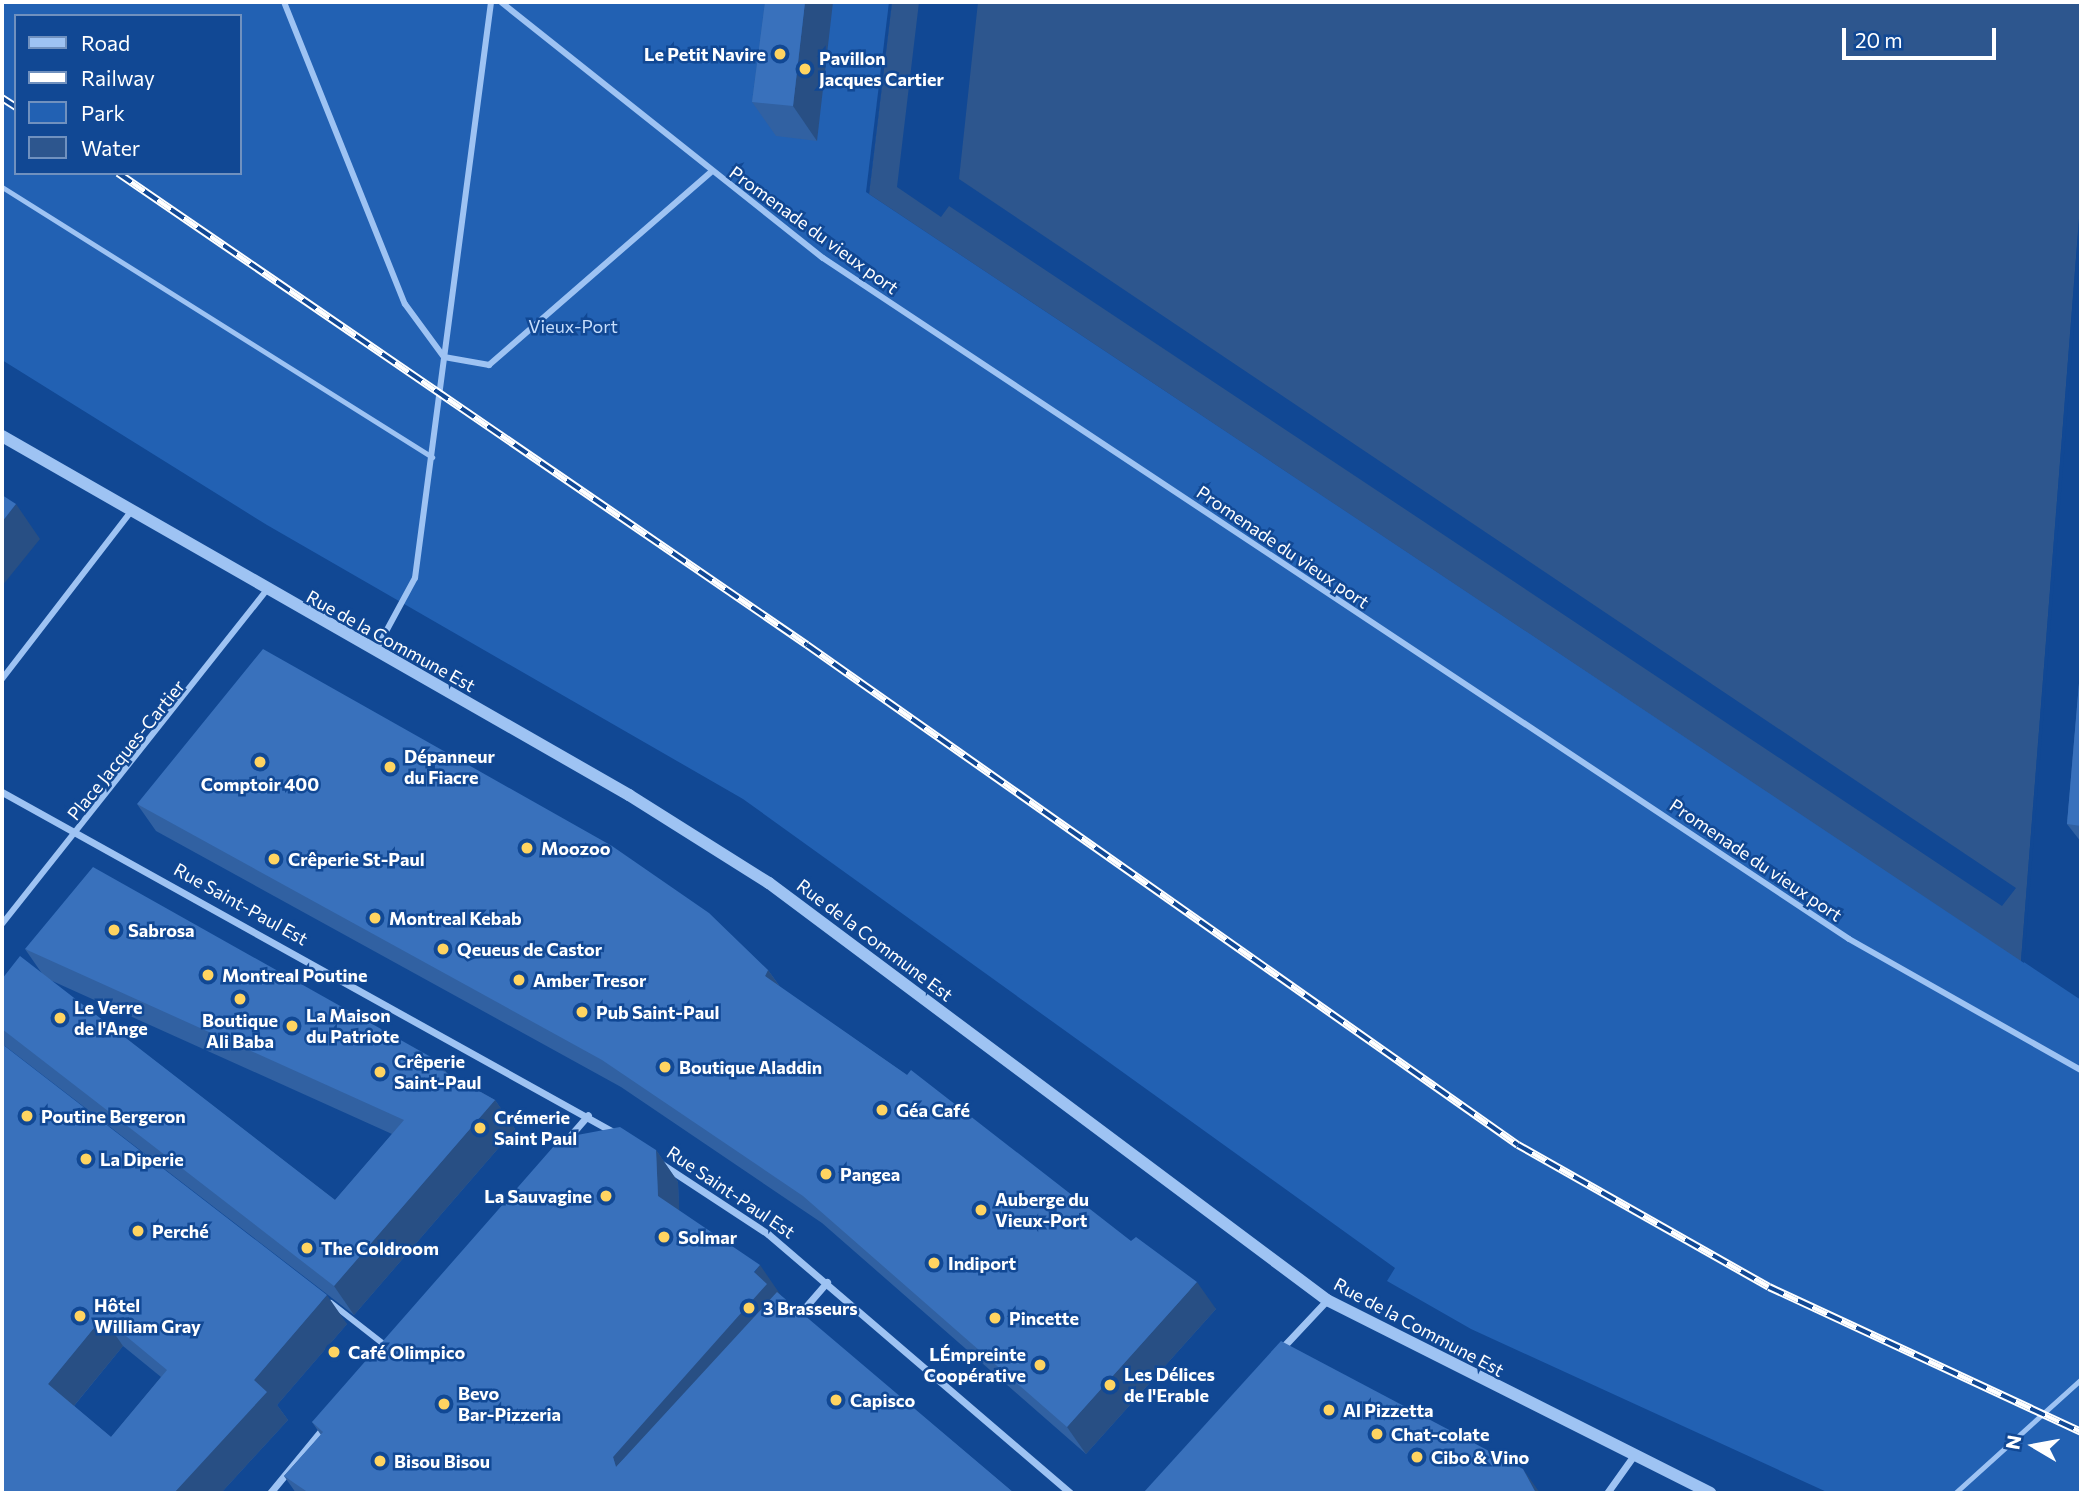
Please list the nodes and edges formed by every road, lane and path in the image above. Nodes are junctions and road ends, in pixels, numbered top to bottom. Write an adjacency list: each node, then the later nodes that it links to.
1 (284, 2): 6 (street)
2 (491, 2): 6 (street)
3 (501, 2): 4 (street, Promenade du vieux port)
4 (711, 172): 6 (street); 16 (street, Promenade du vieux port)
5 (2, 187): 8 (lane)
6 (444, 357): 8 (street)
7 (2, 436): 9 (street, Rue de la Commune Est)
8 (432, 457): 11 (street)
9 (130, 513): 10 (street, Rue de la Commune Est); 12 (street)
10 (267, 590): 11 (street, Rue de la Commune Est); 14 (street, Place Jacques-Cartier)
11 (375, 652): 23 (street, Rue de la Commune Est)
12 (2, 679)
13 (2, 792): 14 (street, Rue Saint-Paul Est)
14 (78, 833): 15 (street, Place Jacques-Cartier); 17 (street, Rue Saint-Paul Est)
15 (2, 924)
16 (2081, 1070)
17 (588, 1115): 18 (street, Rue Saint-Paul Est); 19 (street)
18 (622, 1137)
19 (555, 1154)
20 (655, 1160): 21 (street, Rue Saint-Paul Est)
21 (827, 1282): 24 (street); 33 (street, Rue Saint-Paul Est)
22 (317, 1293): 26 (street)
23 (1327, 1300): 27 (street); 31 (street, Rue de la Commune Est)
24 (784, 1332)
25 (398, 1338): 26 (street)
26 (389, 1349): 28 (street)
27 (1278, 1352)
28 (381, 1359)
29 (2081, 1379): 36 (lane)
30 (330, 1421): 32 (street)
31 (1634, 1455): 34 (street); 35 (street, Rue de la Commune Est)
32 (270, 1493)
33 (1070, 1493)
34 (1607, 1493)
35 (1710, 1493)
36 (1955, 1493)

